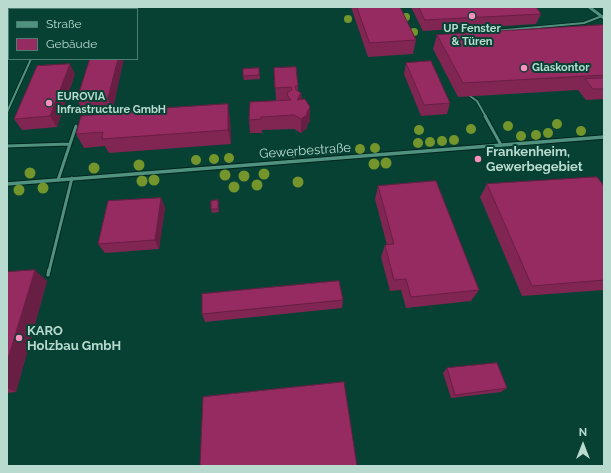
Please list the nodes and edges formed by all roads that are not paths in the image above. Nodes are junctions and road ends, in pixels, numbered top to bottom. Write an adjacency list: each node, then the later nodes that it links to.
1 (589, 7): 2 (street)
2 (603, 17): 3 (lane)
3 (584, 23): 4 (lane); 5 (lane)
4 (589, 27)
5 (483, 32)
6 (31, 60): 8 (lane)
7 (470, 96): 12 (lane)
8 (7, 112)
9 (76, 126): 11 (lane)
10 (604, 137): 12 (street, Gewerbestraße)
11 (69, 144): 13 (lane); 15 (lane)
12 (501, 145): 14 (street, Gewerbestraße)
13 (7, 146)
14 (72, 178): 15 (street, Gewerbestraße); 17 (lane)
15 (58, 180): 16 (street, Gewerbestraße)
16 (7, 184)
17 (48, 275)

